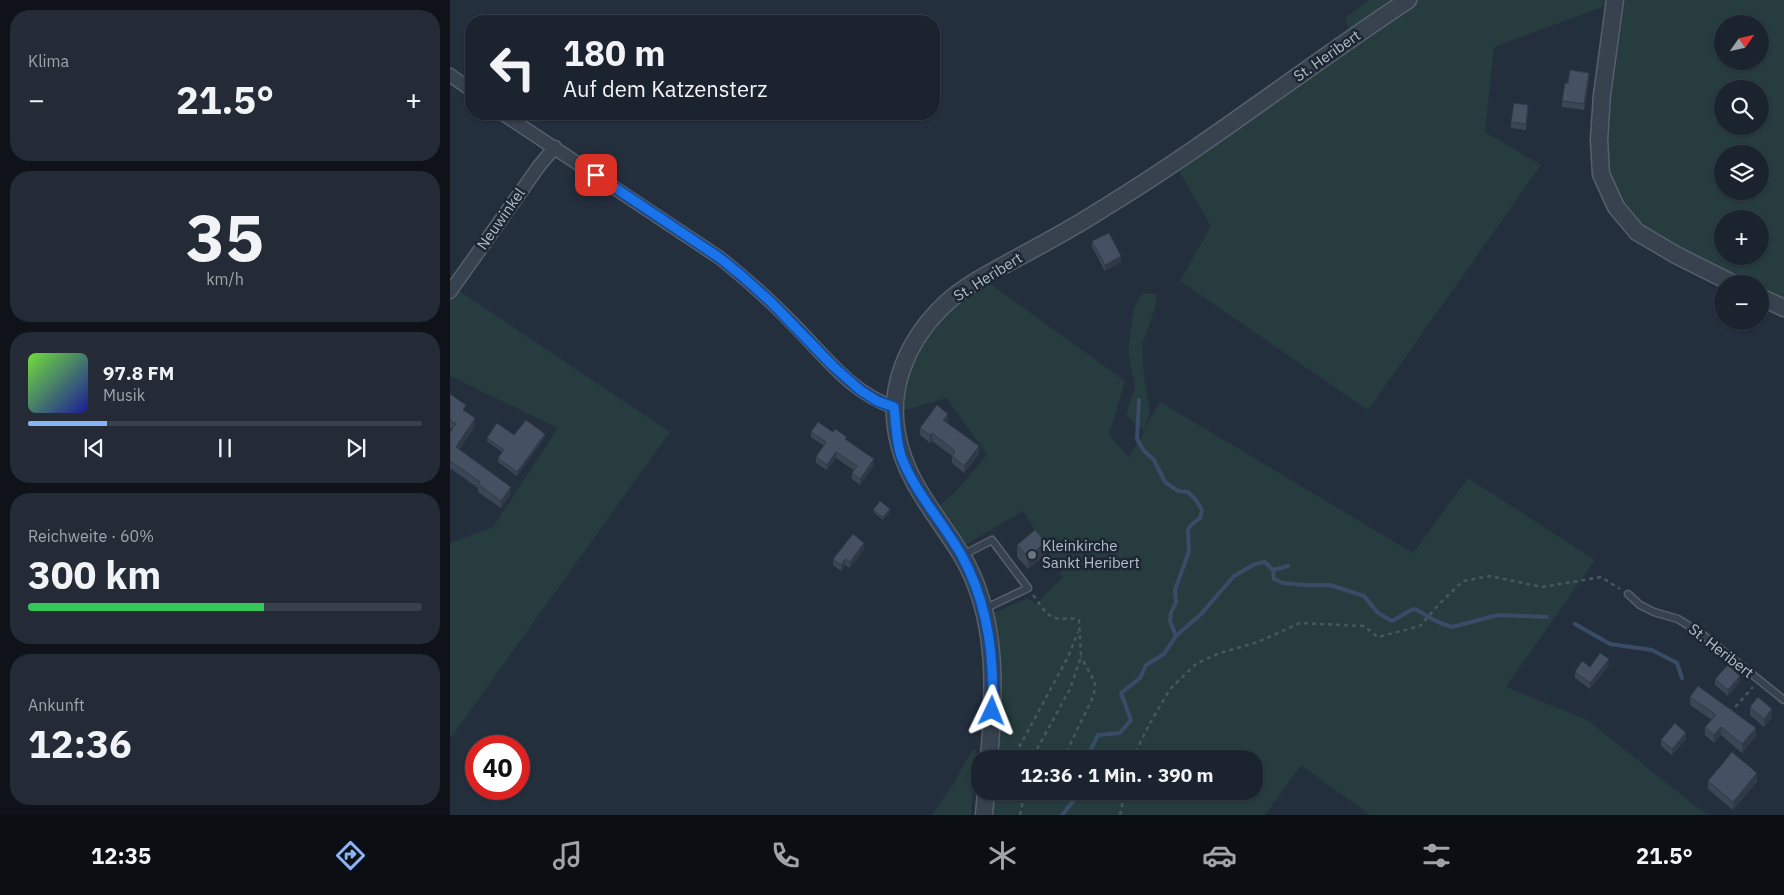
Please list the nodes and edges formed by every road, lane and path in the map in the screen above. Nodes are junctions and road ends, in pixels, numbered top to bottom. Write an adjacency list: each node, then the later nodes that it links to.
1 (1408, 0): 11 (street, St. Heribert)
2 (1615, 0): 7 (street)
3 (450, 75): 4 (street)
4 (465, 86)
5 (513, 120): 6 (street)
6 (555, 147): 8 (street, Neuwinkel); 11 (street)
7 (1715, 275)
8 (450, 292)
9 (1769, 300): 10 (street)
10 (1784, 308)
11 (894, 407): 12 (street, St. Heribert)
12 (962, 555): 13 (lane); 15 (street, St. Heribert)
13 (1028, 588): 15 (lane); 16 (path)
14 (1628, 594): 18 (lane, St. Heribert); 25 (path)
15 (984, 609): 21 (street, St. Heribert)
16 (1079, 631): 17 (path); 22 (path)
17 (1082, 657): 23 (path); 24 (path)
18 (1758, 680): 19 (lane, St. Heribert); 20 (path)
19 (1784, 700)
20 (1727, 716)
21 (986, 750)
22 (1018, 750)
23 (1037, 750)
24 (1067, 750)
25 (1136, 750)
26 (982, 800): 29 (street)
27 (1023, 800): 30 (path)
28 (1123, 800): 31 (path)
29 (984, 815)
30 (1020, 815)
31 (1120, 815)

